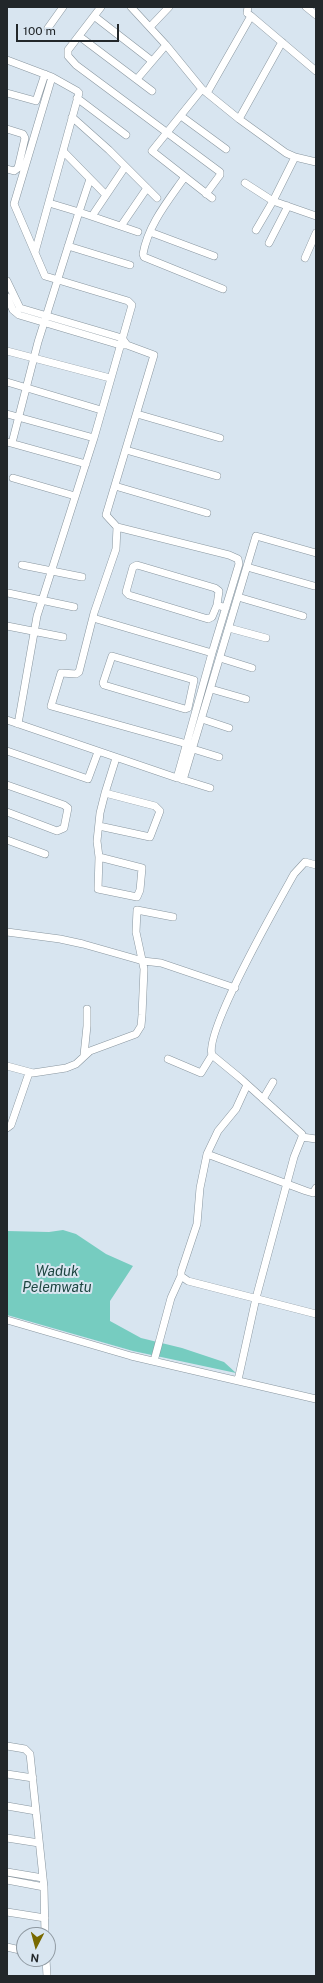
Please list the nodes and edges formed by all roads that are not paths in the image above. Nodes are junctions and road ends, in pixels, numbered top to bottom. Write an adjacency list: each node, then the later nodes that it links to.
1 (63, 7): 10 (street)
2 (101, 7): 7 (street)
3 (131, 7): 11 (street)
4 (169, 7): 11 (street)
5 (248, 7): 8 (street)
6 (306, 7): 9 (street)
7 (94, 16): 12 (street); 16 (street)
8 (251, 16): 13 (street); 21 (street)
9 (316, 16)
10 (48, 28)
11 (150, 28): 14 (street)
12 (79, 36): 19 (street); 28 (street)
13 (282, 42): 17 (street); 26 (street)
14 (166, 45): 16 (street); 21 (street)
15 (7, 60): 18 (street)
16 (152, 62): 19 (street)
17 (316, 71)
18 (48, 75): 22 (street); 23 (street); 55 (street)
19 (137, 79): 20 (street)
20 (152, 91)
21 (204, 91): 24 (street); 26 (street)
22 (7, 93)
23 (77, 98): 25 (street); 29 (street)
24 (181, 116): 28 (street); 31 (street)
25 (72, 117): 30 (street); 34 (street)
26 (238, 119): 32 (street)
27 (7, 129): 35 (street)
28 (167, 132): 36 (street); 36 (street)
29 (126, 135)
30 (63, 150): 37 (street); 43 (street)
31 (226, 150)
32 (295, 157): 33 (street); 42 (street)
33 (316, 162)
34 (126, 167): 39 (street); 40 (street)
35 (7, 169)
36 (184, 178): 51 (street)
37 (90, 179): 40 (street); 45 (street)
38 (244, 183): 42 (street)
39 (146, 188): 41 (street); 48 (street)
40 (106, 195): 46 (street)
41 (157, 198)
42 (273, 201): 44 (street); 49 (street)
43 (49, 203): 45 (street); 55 (street)
44 (288, 206): 47 (street); 53 (street)
45 (79, 212): 46 (street); 54 (street)
46 (92, 216): 48 (street)
47 (316, 216)
48 (121, 226): 50 (street)
49 (256, 230)
50 (138, 232)
51 (150, 232): 56 (street); 61 (street)
52 (316, 233): 57 (street)
53 (269, 244)
54 (68, 246): 58 (street); 59 (street)
55 (35, 252): 59 (street)
56 (214, 256)
57 (305, 258)
58 (130, 265)
59 (58, 280): 63 (street); 64 (street)
60 (7, 281): 63 (street)
61 (223, 289)
62 (7, 297): 63 (street)
63 (45, 320): 64 (street); 66 (street)
64 (126, 344): 67 (street); 72 (street)
65 (7, 350): 66 (street)
66 (34, 358): 67 (street); 69 (street)
67 (110, 378): 70 (street)
68 (7, 382): 69 (street)
69 (26, 388): 70 (street); 73 (street)
70 (101, 410): 74 (street)
71 (7, 414): 73 (street)
72 (137, 414): 75 (street); 77 (street)
73 (17, 417): 74 (street); 76 (street)
74 (94, 438): 78 (street)
75 (220, 438)
76 (9, 442): 78 (street)
77 (126, 450): 79 (street); 81 (street)
78 (86, 464): 82 (street)
79 (217, 476)
80 (13, 478): 82 (street)
81 (115, 486): 83 (street); 84 (street)
82 (75, 496): 88 (street)
83 (207, 514)
84 (117, 527): 96 (street); 98 (street)
85 (316, 553): 87 (street)
86 (22, 565): 88 (street)
87 (247, 567): 90 (street); 92 (street)
88 (51, 571): 89 (street); 93 (street)
89 (82, 577)
90 (314, 586)
91 (8, 593): 93 (street)
92 (238, 597): 97 (street); 100 (street)
93 (42, 600): 95 (street); 101 (street)
94 (217, 605): 94 (street); 96 (street)
95 (74, 607)
96 (226, 608): 104 (street)
97 (303, 616)
98 (93, 618): 104 (street); 115 (street)
99 (7, 626): 101 (street)
100 (229, 628): 103 (street); 105 (street)
101 (34, 631): 102 (street); 113 (street)
102 (63, 637)
103 (266, 638)
104 (212, 653): 109 (street)
105 (220, 658): 106 (street); 107 (street)
106 (252, 668)
107 (211, 689): 110 (street); 111 (street)
108 (191, 695): 108 (street); 109 (street)
109 (199, 698): 115 (street)
110 (246, 699)
111 (202, 719): 114 (street); 116 (street)
112 (7, 720): 113 (street)
113 (18, 724): 118 (street)
114 (229, 728)
115 (187, 744): 121 (street)
116 (193, 749): 120 (street); 121 (street)
117 (7, 751): 118 (street)
118 (99, 753): 119 (street)
119 (113, 757): 121 (street); 124 (street)
120 (219, 758)
121 (180, 779): 123 (street)
122 (7, 785): 125 (street)
123 (210, 788)
124 (105, 793): 126 (street); 126 (street)
125 (7, 812)
126 (99, 826): 129 (street)
127 (7, 840): 128 (street)
128 (45, 854)
129 (99, 857): 129 (street)
130 (316, 865): 134 (street)
131 (173, 917): 133 (street)
132 (7, 932): 133 (street)
133 (143, 961): 134 (street); 136 (street)
134 (235, 988): 137 (street)
135 (87, 1009): 136 (street)
136 (84, 1055): 140 (street)
137 (212, 1055): 138 (street); 142 (street)
138 (168, 1059)
139 (7, 1066): 140 (street)
140 (29, 1073): 144 (street)
141 (273, 1082): 143 (street)
142 (247, 1085): 143 (street); 147 (street)
143 (263, 1098): 145 (street)
144 (7, 1128)
145 (302, 1137): 146 (street); 148 (street)
146 (316, 1139)
147 (207, 1154): 148 (street); 150 (street)
148 (286, 1184): 149 (street); 151 (street)
149 (316, 1188)
150 (181, 1276): 151 (street); 154 (street)
151 (256, 1298): 152 (street); 155 (street)
152 (316, 1314)
153 (7, 1320): 154 (street)
154 (154, 1361): 155 (street)
155 (238, 1380): 156 (street)
156 (316, 1399)
157 (7, 1746): 159 (street)
158 (7, 1774): 159 (street)
159 (33, 1778): 161 (street)
160 (7, 1806): 161 (street)
161 (36, 1811): 163 (street)
162 (7, 1838): 163 (street)
163 (39, 1843): 165 (street)
164 (7, 1872): 165 (street)
165 (43, 1878): 167 (street)
166 (7, 1880): 167 (street)
167 (44, 1887): 169 (street)
168 (7, 1912): 169 (street)
169 (45, 1918): 170 (street)
170 (45, 1927)

